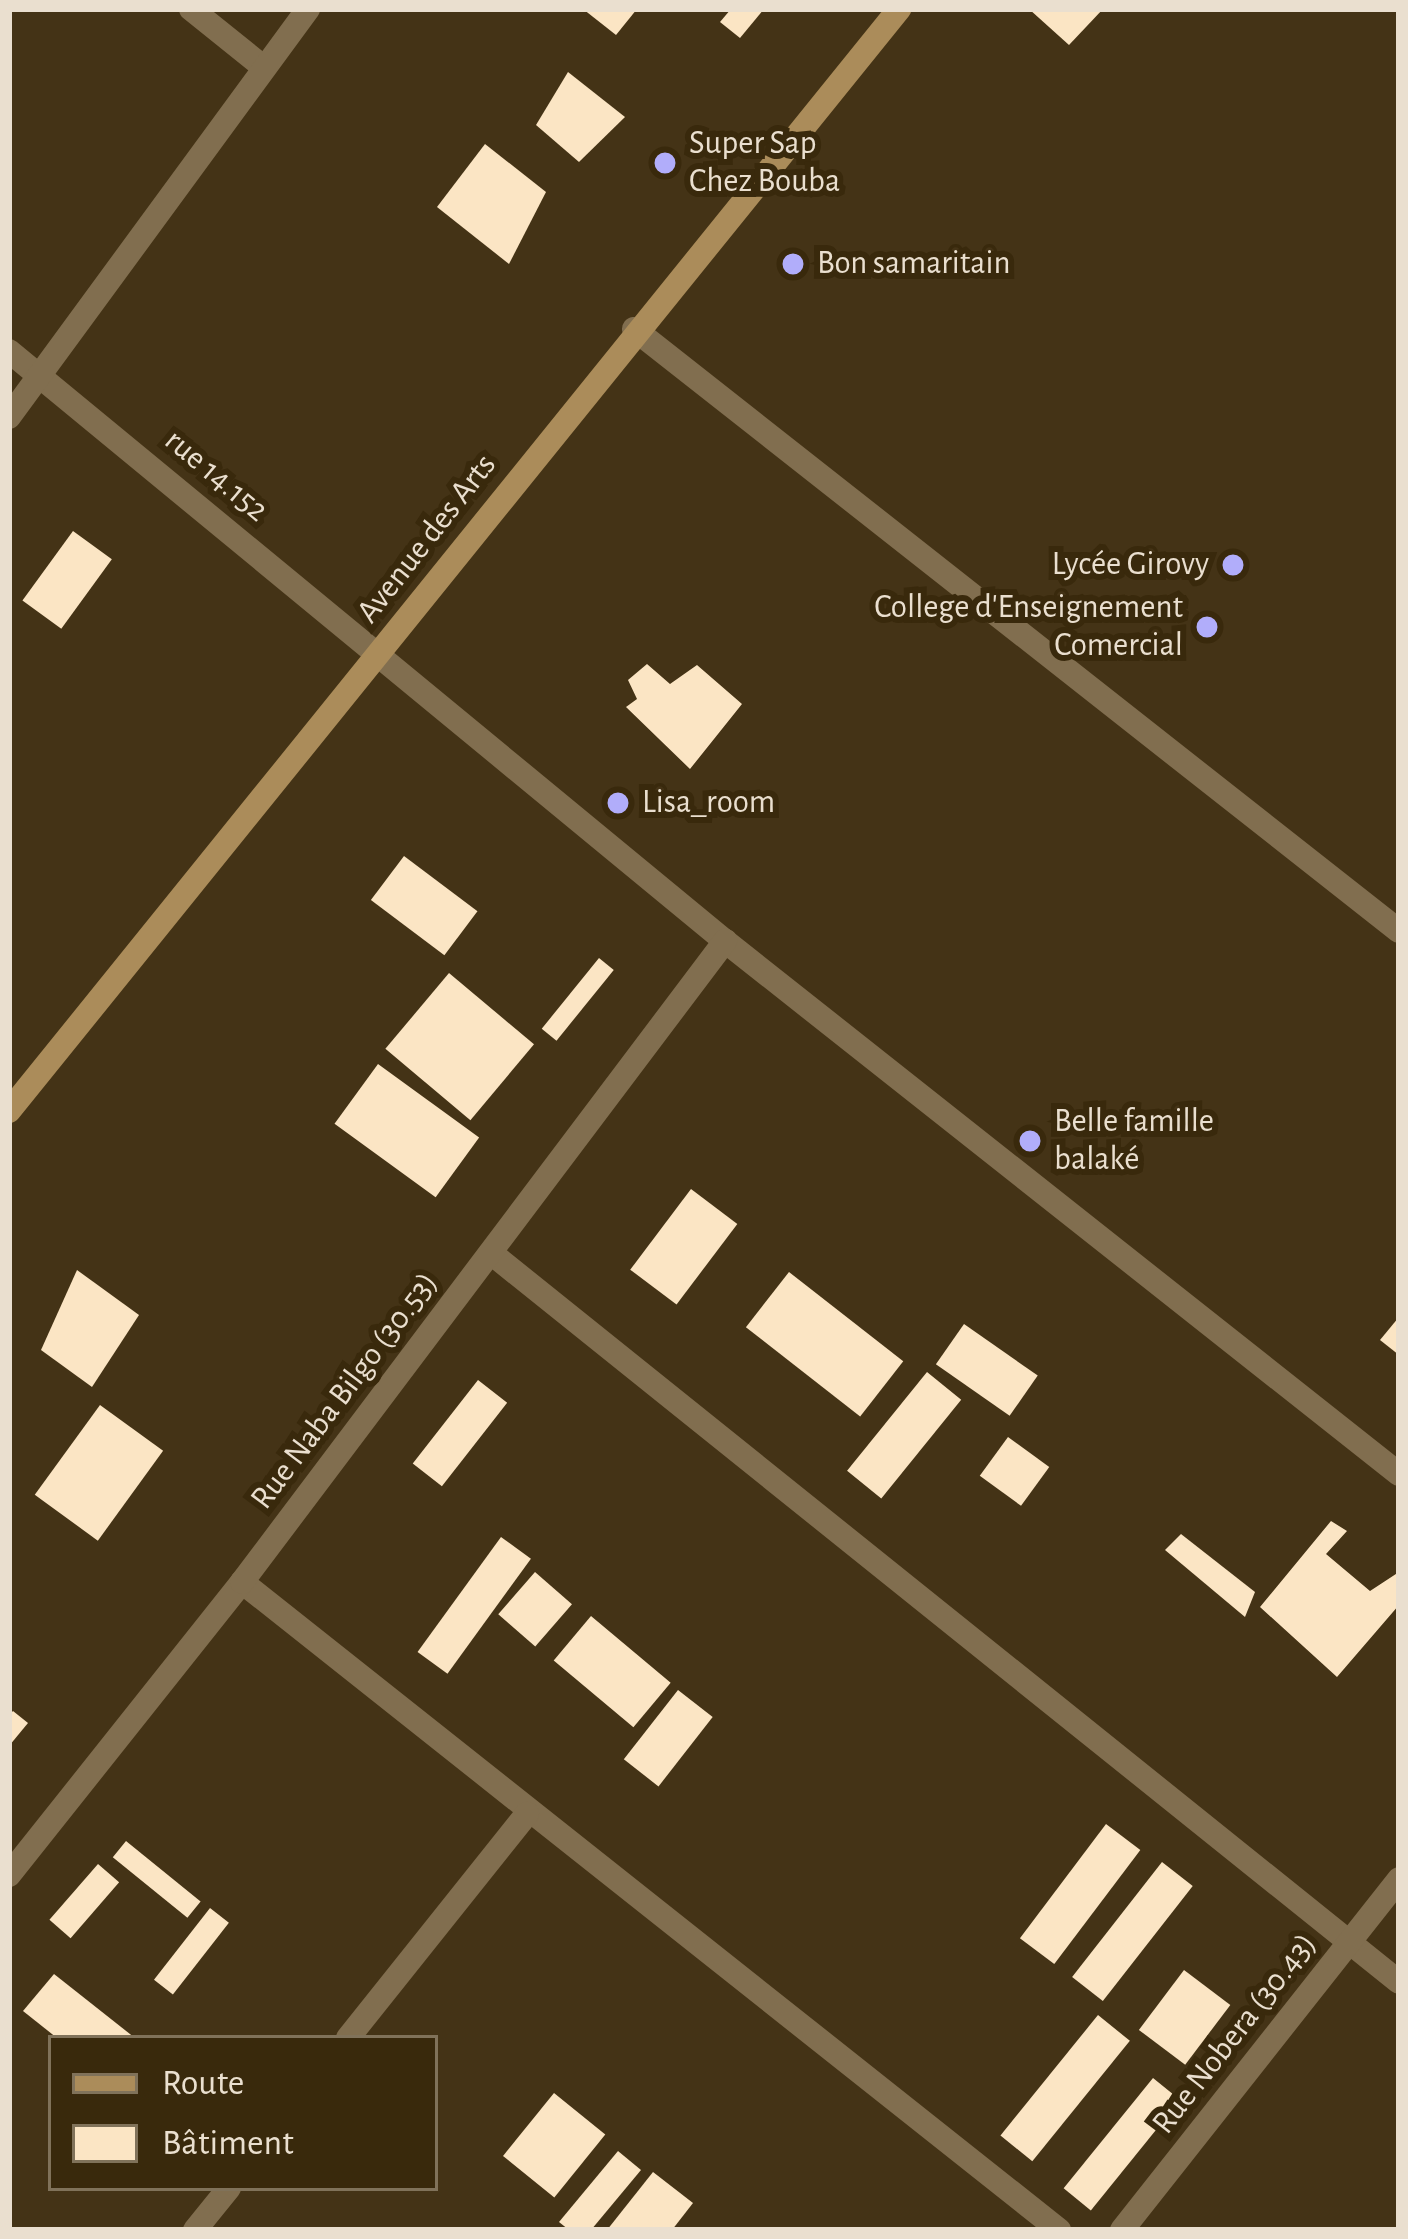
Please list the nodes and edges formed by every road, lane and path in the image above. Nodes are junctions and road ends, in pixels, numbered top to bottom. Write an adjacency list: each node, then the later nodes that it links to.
1 (191, 9): 4 (street)
2 (308, 9): 4 (street)
3 (899, 9): 5 (street, Avenue des Arts)
4 (262, 66): 7 (street)
5 (634, 329): 9 (street, Avenue des Arts); 10 (street)
6 (9, 351): 7 (street, rue 14.152)
7 (42, 375): 8 (street); 9 (street, rue 14.152)
8 (9, 417)
9 (379, 654): 11 (street, rue 14.152); 12 (street, Avenue des Arts)
10 (1399, 931)
11 (725, 941): 13 (street, Rue Naba Bilgo (30.53)); 14 (street, rue 14.152)
12 (9, 1112)
13 (491, 1253): 15 (street, Rue Naba Bilgo (30.53)); 19 (street)
14 (1399, 1474)
15 (242, 1582): 16 (street); 17 (street, Rue Naba Bilgo (30.53))
16 (527, 1814): 21 (street); 24 (street)
17 (9, 1875)
18 (1399, 1879): 19 (street, Rue Nobera (30.43))
19 (1348, 1943): 20 (street); 25 (street, Rue Nobera (30.43))
20 (1399, 1982)
21 (350, 2035)
22 (227, 2191): 23 (street)
23 (195, 2230)
24 (1059, 2230)
25 (1123, 2230)

